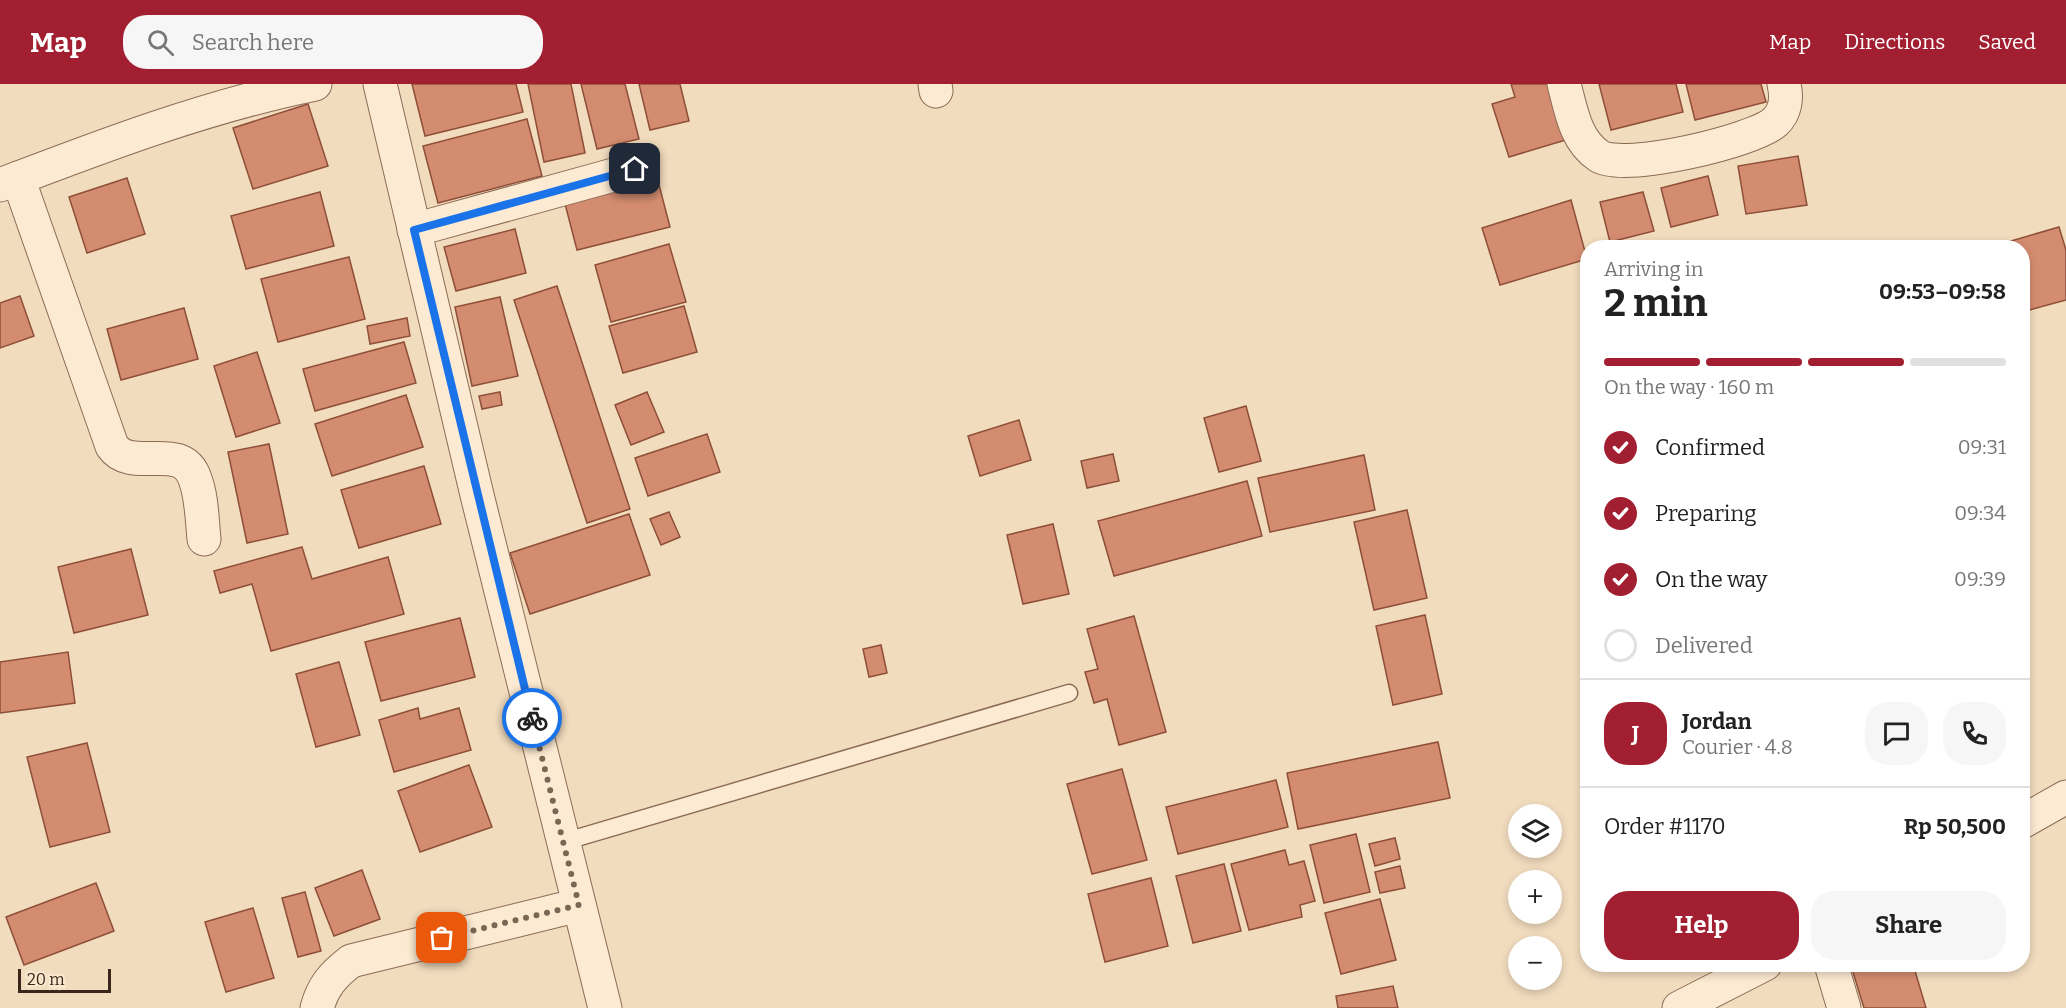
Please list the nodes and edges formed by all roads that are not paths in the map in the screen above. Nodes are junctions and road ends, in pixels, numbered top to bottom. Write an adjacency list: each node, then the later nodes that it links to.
1 (315, 84): 6 (street)
2 (380, 84): 7 (street)
3 (1564, 84): 4 (street)
4 (1784, 84)
5 (635, 169): 7 (street)
6 (9, 181): 8 (street)
7 (414, 230): 12 (street)
8 (204, 538)
9 (1070, 693): 12 (lane)
10 (2066, 797): 11 (street)
11 (2030, 817)
12 (563, 842): 13 (street)
13 (579, 905): 16 (street); 17 (street)
14 (1749, 972): 18 (street)
15 (1833, 972): 19 (street)
16 (317, 1008)
17 (605, 1008)
18 (1679, 1008)
19 (1844, 1008)

